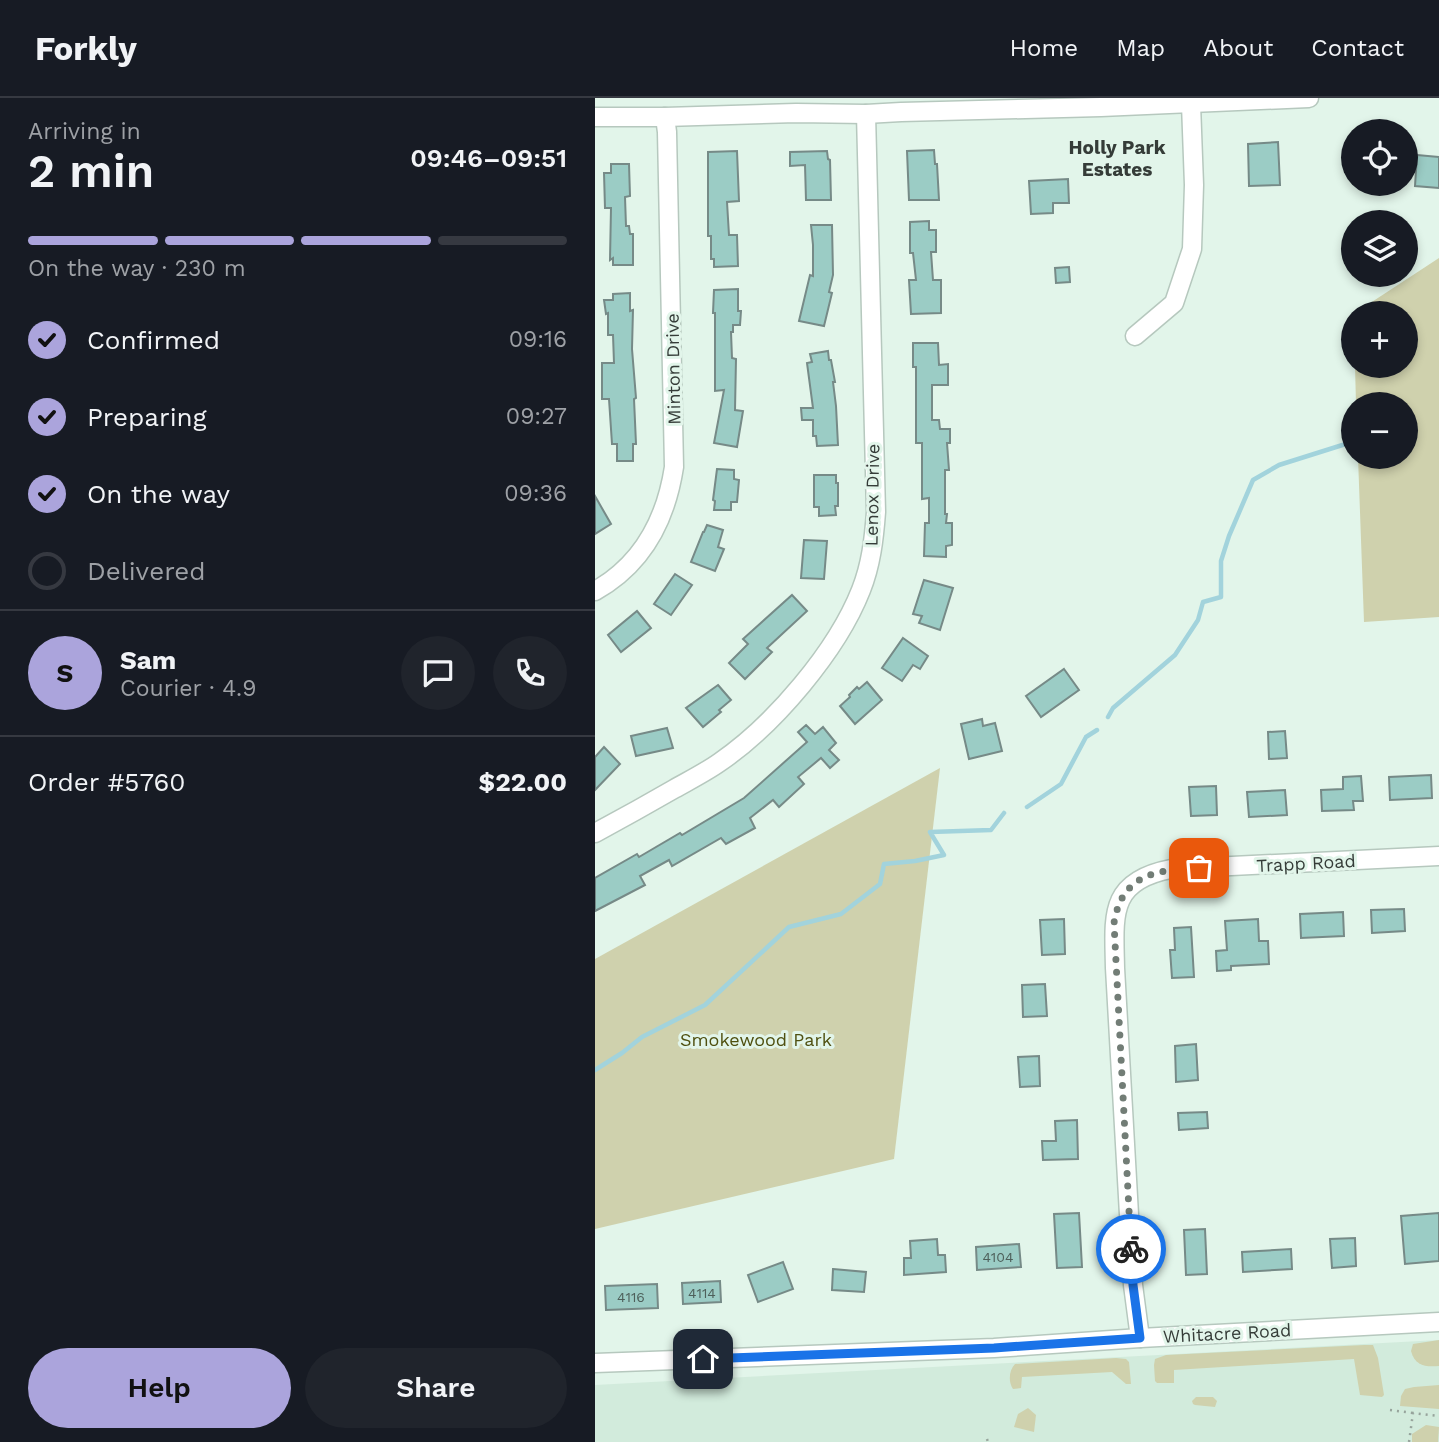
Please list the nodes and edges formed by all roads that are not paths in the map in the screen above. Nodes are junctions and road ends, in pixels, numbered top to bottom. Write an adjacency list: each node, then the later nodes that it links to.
1 (1310, 98): 2 (street)
2 (1191, 104): 3 (street); 6 (street)
3 (866, 114): 5 (street); 8 (street, Lenox Drive)
4 (595, 117): 5 (street)
5 (665, 117): 7 (street, Minton Drive)
6 (1135, 336)
7 (595, 591)
8 (595, 833)
9 (1439, 856): 11 (street, Trapp Road)
10 (1439, 1322): 11 (street, Whitacre Road)
11 (1140, 1338): 12 (street, Whitacre Road)
12 (595, 1363)

